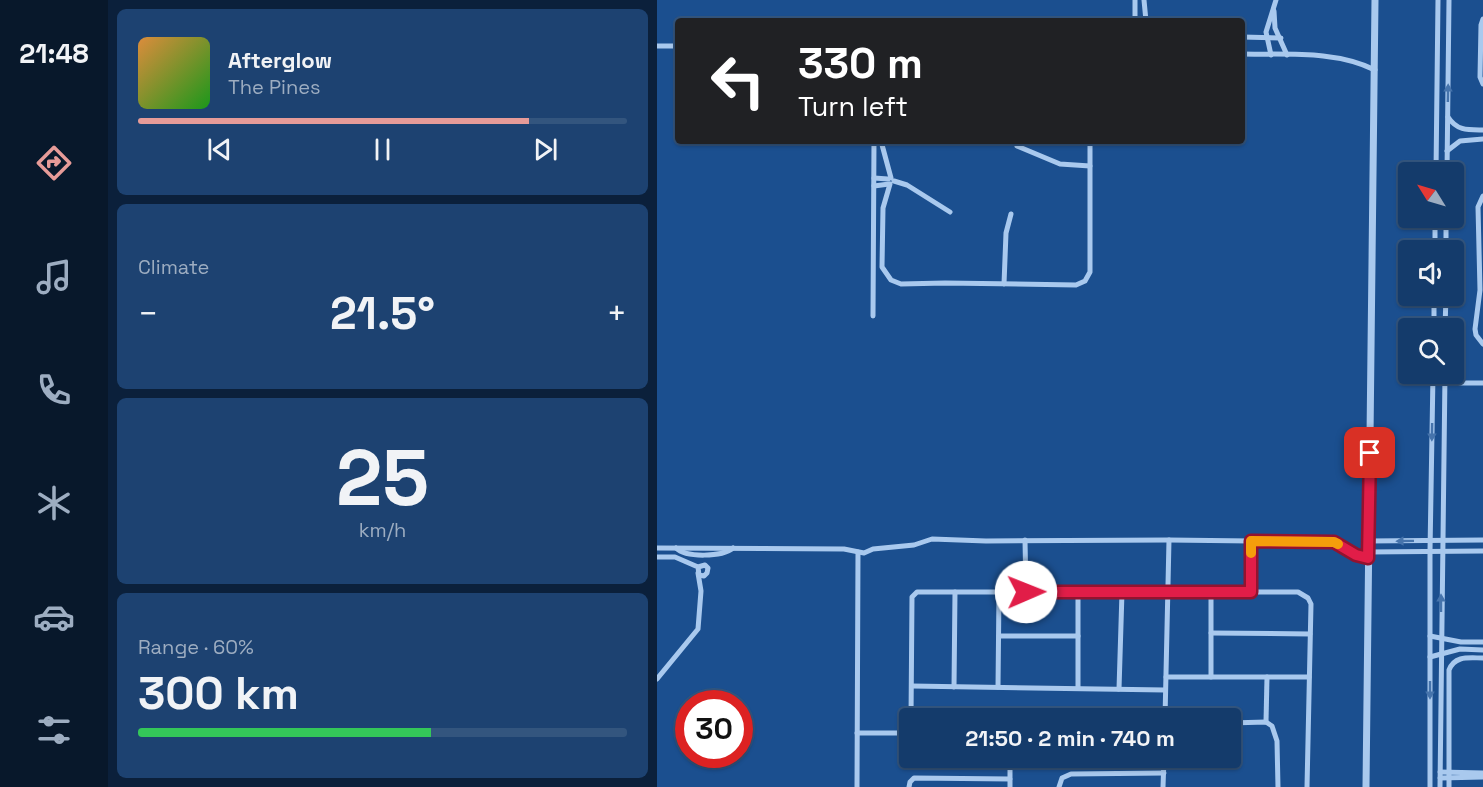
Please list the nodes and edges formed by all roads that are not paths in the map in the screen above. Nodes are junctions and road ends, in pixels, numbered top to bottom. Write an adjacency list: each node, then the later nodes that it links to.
1 (1135, 0): 8 (street)
2 (1144, 0): 9 (street)
3 (1276, 0): 7 (street)
4 (1375, 0): 19 (street)
5 (1438, 0): 29 (street)
6 (1449, 0): 21 (street, one-way to 6)
7 (1274, 9): 12 (street); 13 (street)
8 (1135, 18)
9 (1146, 18)
10 (1483, 20): 20 (street)
11 (1245, 38): 12 (street)
12 (1267, 38): 13 (street); 17 (street)
13 (1281, 38): 18 (street)
14 (657, 46): 15 (street)
15 (675, 46)
16 (1245, 54): 17 (street)
17 (1271, 55): 18 (street)
18 (1287, 56): 19 (street)
19 (1375, 70): 51 (street)
20 (1483, 84)
21 (1448, 116): 22 (street); 28 (street)
22 (1483, 130)
23 (1483, 139): 28 (street)
24 (874, 144): 32 (street)
25 (881, 144): 33 (street)
26 (1090, 144): 31 (street)
27 (1017, 146): 31 (street)
28 (1447, 150): 30 (street)
29 (1436, 162)
30 (1447, 162)
31 (1090, 166): 38 (street)
32 (874, 178): 33 (street); 34 (street)
33 (890, 181): 34 (street); 36 (street); 38 (street)
34 (874, 186): 39 (street)
35 (1483, 196): 40 (street)
36 (950, 212)
37 (1011, 213): 38 (street)
38 (1004, 284)
39 (873, 316)
40 (1483, 344)
41 (1464, 383): 42 (street)
42 (1483, 383)
43 (1433, 384): 47 (street, one-way to 47)
44 (1445, 384): 48 (street)
45 (1025, 540): 46 (street); 58 (street); 66 (street)
46 (1169, 540): 50 (street); 69 (street)
47 (1431, 540): 48 (street); 51 (street, one-way to 51); 55 (street)
48 (1442, 540): 49 (street); 56 (street)
49 (1483, 540)
50 (1251, 541): 61 (street); 71 (street)
51 (1368, 541): 61 (street)
52 (657, 548): 53 (street)
53 (676, 548): 54 (street); 59 (street)
54 (733, 548): 58 (street); 60 (street)
55 (1430, 551): 56 (street); 61 (street); 76 (street)
56 (1441, 551): 57 (street); 77 (street, one-way to 56)
57 (1483, 551)
58 (858, 552): 98 (street)
59 (694, 554): 60 (street); 63 (street)
60 (710, 554): 63 (street)
61 (1368, 555): 114 (street)
62 (657, 557): 63 (street)
63 (701, 568): 87 (street)
64 (955, 592): 65 (street); 88 (street); 89 (street)
65 (999, 592): 66 (street); 74 (street)
66 (1026, 592): 67 (street)
67 (1079, 592): 68 (street); 75 (street)
68 (1122, 592): 69 (street); 92 (street)
69 (1167, 592): 70 (street); 83 (street)
70 (1211, 592): 71 (street); 72 (street)
71 (1251, 592): 73 (street)
72 (1211, 633): 73 (street); 84 (street)
73 (1310, 634): 86 (street)
74 (999, 636): 75 (street); 90 (street)
75 (1078, 636): 91 (street)
76 (1430, 636): 77 (street); 81 (street)
77 (1441, 638): 78 (street); 80 (street)
78 (1483, 642)
79 (1483, 650): 80 (street)
80 (1441, 654): 81 (street); 103 (street)
81 (1430, 657): 115 (street, one-way to 115)
82 (1483, 658): 104 (street)
83 (1166, 677): 84 (street); 93 (street)
84 (1211, 677): 85 (street)
85 (1267, 677): 86 (street); 96 (street)
86 (1309, 677): 113 (street)
87 (657, 679)
88 (912, 686): 89 (street); 94 (street)
89 (954, 687): 90 (street)
90 (998, 687): 91 (street)
91 (1078, 688): 92 (street)
92 (1119, 689): 93 (street)
93 (1165, 690): 95 (street)
94 (911, 708)
95 (1165, 708)
96 (1266, 722): 97 (street); 112 (street)
97 (1241, 723)
98 (857, 733): 99 (street); 107 (street)
99 (899, 733)
100 (1010, 768): 106 (street)
101 (1164, 768): 102 (street)
102 (1164, 773): 110 (street); 111 (street)
103 (1440, 775): 104 (street); 116 (street)
104 (1449, 776): 105 (street); 117 (street)
105 (1483, 776)
106 (1010, 779): 108 (street); 109 (street)
107 (857, 787)
108 (909, 787)
109 (1010, 787)
110 (1059, 787)
111 (1163, 787)
112 (1278, 787)
113 (1307, 787)
114 (1366, 787)
115 (1430, 787)
116 (1440, 787)
117 (1449, 787)

